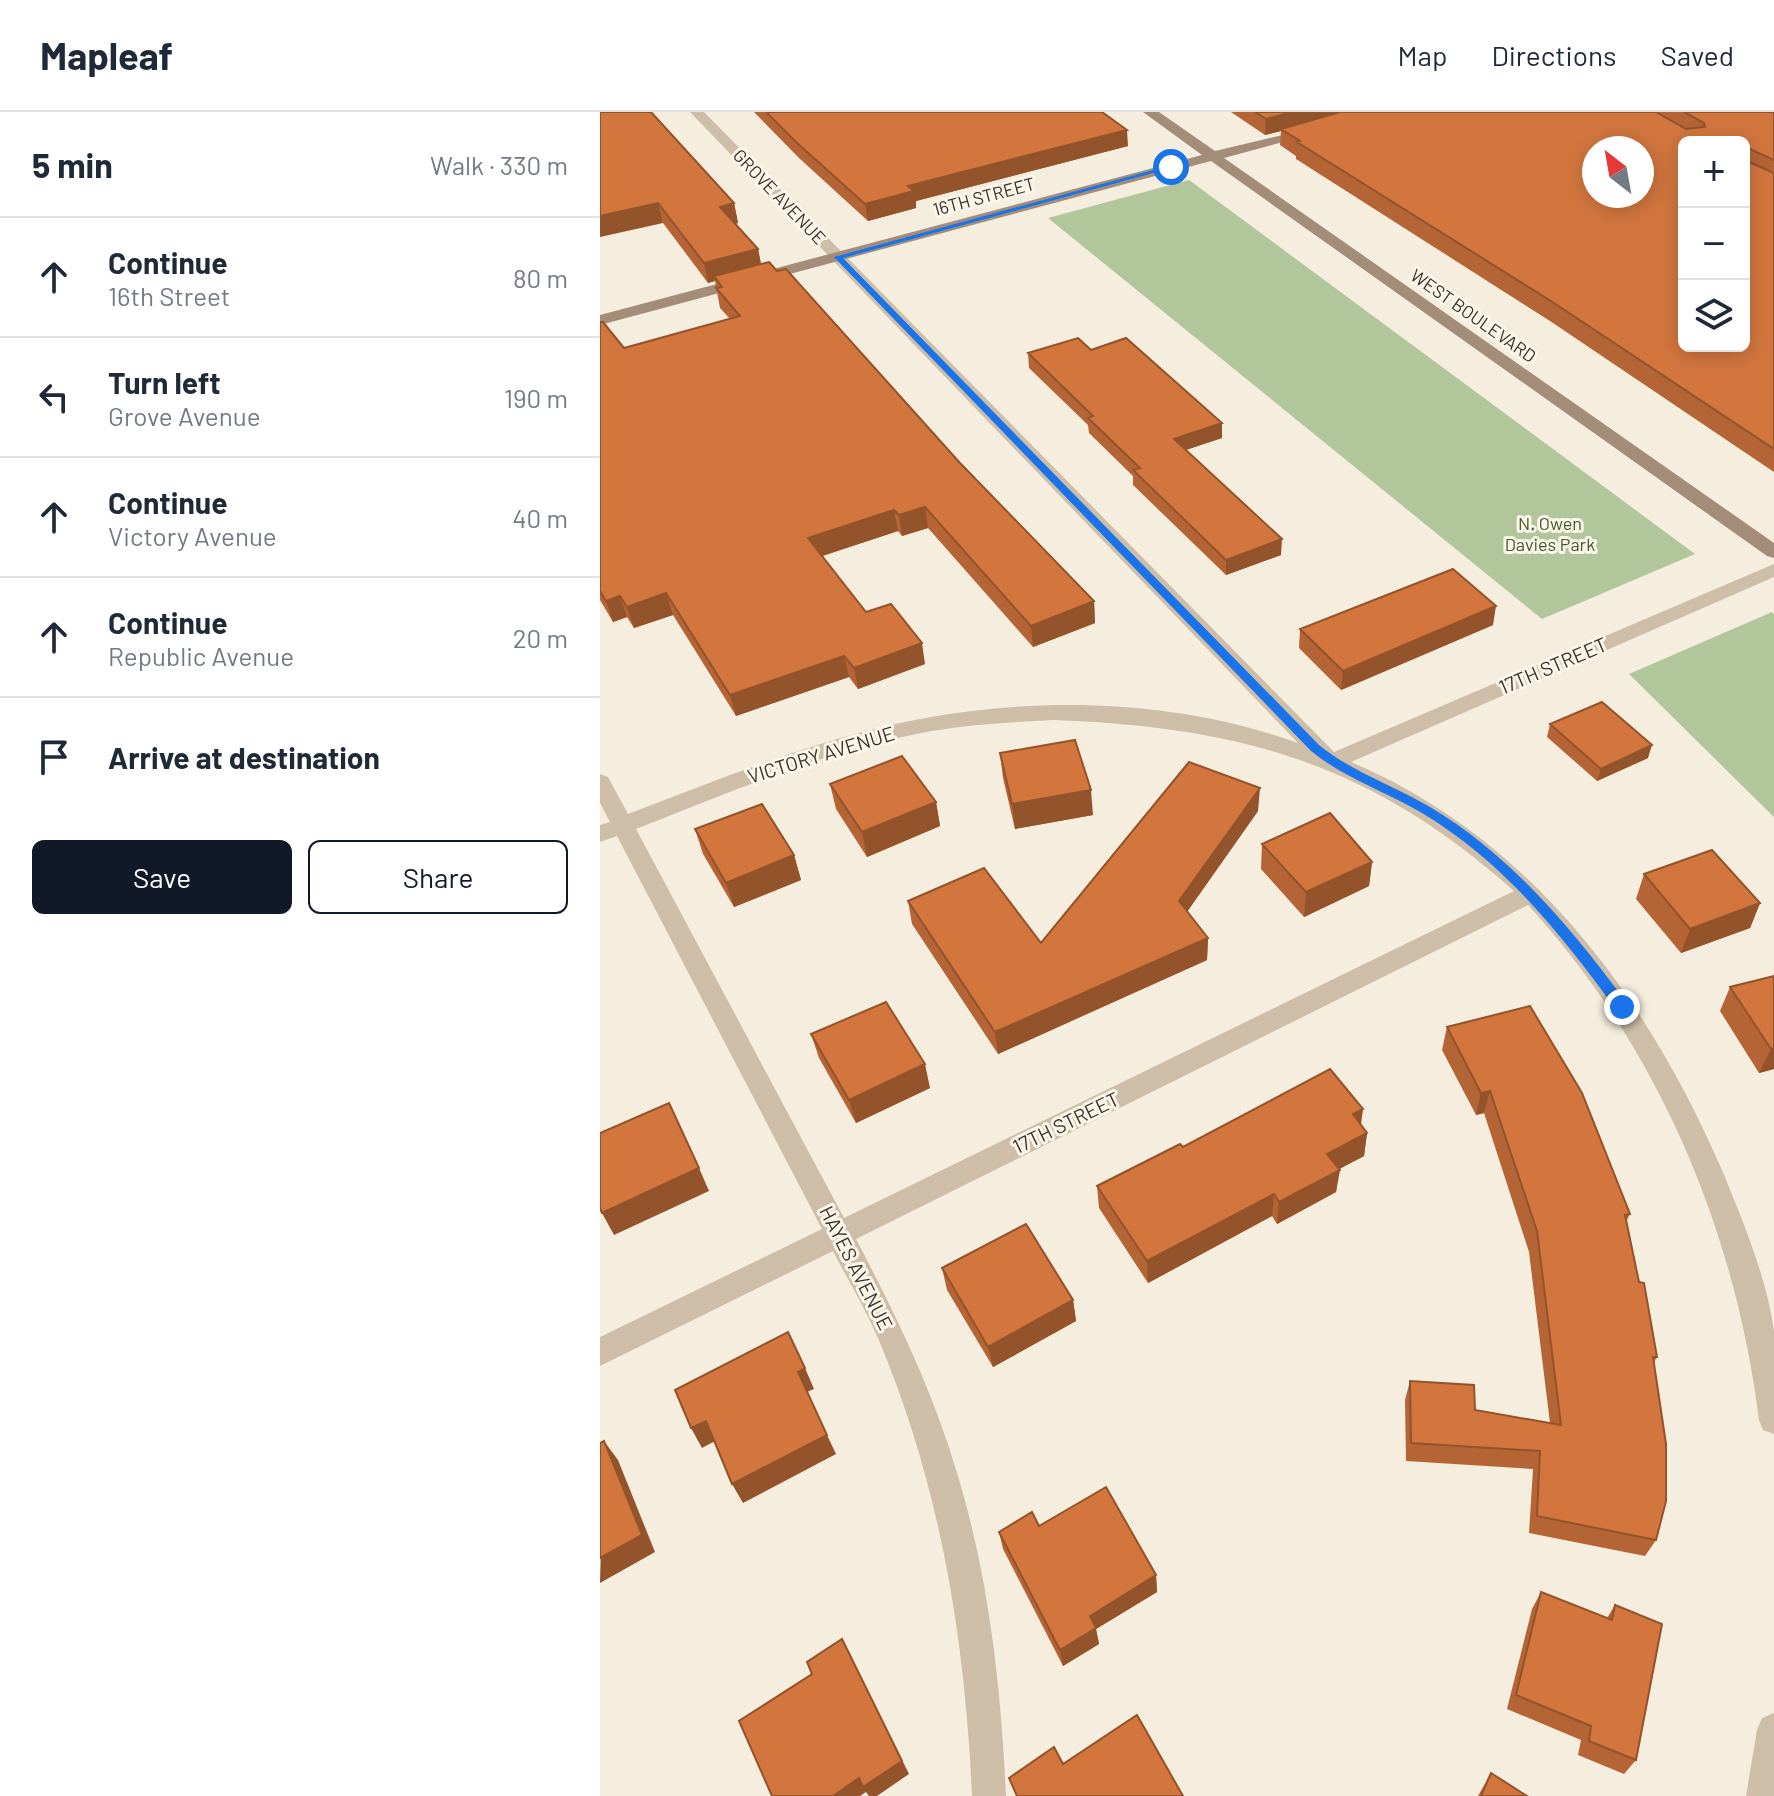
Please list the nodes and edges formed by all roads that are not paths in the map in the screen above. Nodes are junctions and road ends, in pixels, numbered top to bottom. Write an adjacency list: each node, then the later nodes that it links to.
1 (697, 112): 5 (street, GROVE AVENUE)
2 (1150, 112): 4 (street, WEST BOULEVARD)
3 (1322, 127): 4 (street, 16TH STREET)
4 (1213, 156): 5 (street, 16TH STREET); 7 (street, WEST BOULEVARD)
5 (838, 257): 6 (street, 16TH STREET); 9 (street, GROVE AVENUE)
6 (600, 320)
7 (1774, 552)
8 (1774, 570): 9 (street, 17TH STREET)
9 (1332, 762): 11 (street, VICTORY AVENUE); 12 (street, VICTORY AVENUE)
10 (600, 782): 11 (street, HAYES AVENUE)
11 (611, 829): 13 (street, HAYES AVENUE)
12 (1531, 893): 13 (street, 17TH STREET); 15 (street, VICTORY AVENUE)
13 (838, 1235): 14 (street, 17TH STREET); 17 (street, HAYES AVENUE)
14 (600, 1352)
15 (1774, 1420)
16 (1774, 1730): 18 (street)
17 (989, 1796)
18 (1763, 1796)

